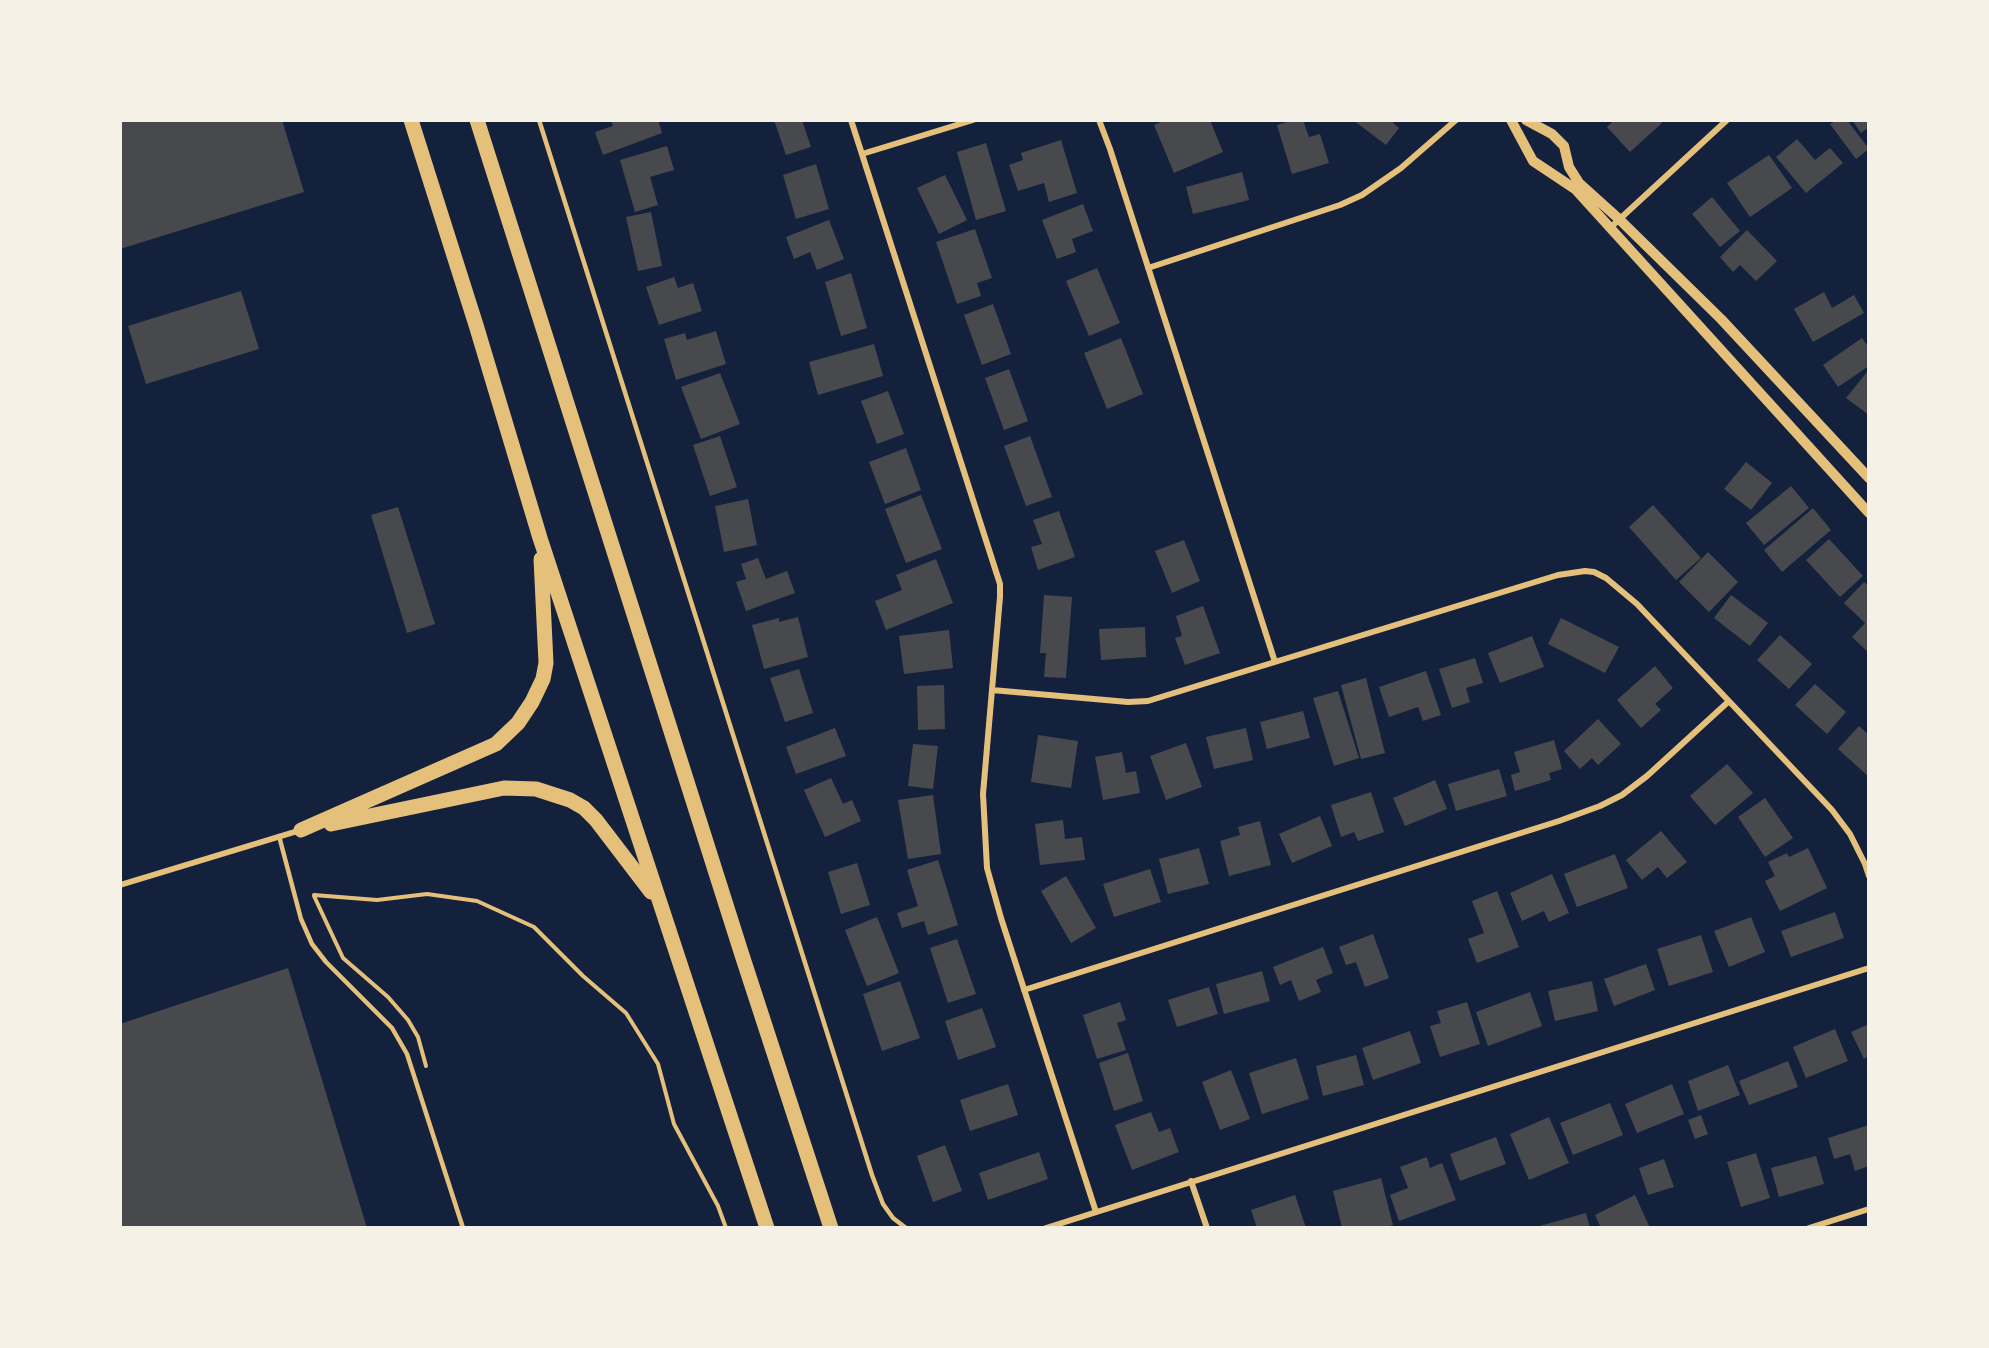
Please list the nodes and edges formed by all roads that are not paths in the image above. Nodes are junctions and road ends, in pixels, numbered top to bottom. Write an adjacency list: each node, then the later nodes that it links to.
1 (411, 120): 17 (highway)
2 (477, 120): 33 (highway)
3 (539, 120): 34 (lane)
4 (851, 120): 11 (street)
5 (974, 120): 11 (street)
6 (1099, 120): 14 (street)
7 (1456, 120): 14 (street)
8 (1511, 120): 13 (street)
9 (1526, 120): 12 (street)
10 (1727, 120): 12 (street)
11 (862, 154): 19 (street)
12 (1619, 219): 13 (street); 15 (street)
13 (1610, 228): 16 (street)
14 (1148, 268): 18 (street)
15 (1869, 478)
16 (1869, 513)
17 (540, 538): 21 (highway); 25 (highway)
18 (1275, 662): 19 (street); 20 (street)
19 (992, 690): 27 (street)
20 (1728, 702): 23 (street); 27 (street)
21 (302, 830): 22 (street); 25 (highway)
22 (279, 836): 24 (street); 31 (lane)
23 (1869, 876)
24 (120, 885)
25 (658, 902): 32 (highway)
26 (1869, 968): 28 (street)
27 (1024, 990): 30 (street)
28 (1191, 1181): 30 (street); 36 (street)
29 (1869, 1209): 37 (street)
30 (1096, 1212): 35 (street)
31 (463, 1228)
32 (767, 1228)
33 (831, 1228)
34 (906, 1228)
35 (1046, 1228)
36 (1207, 1228)
37 (1809, 1228)

